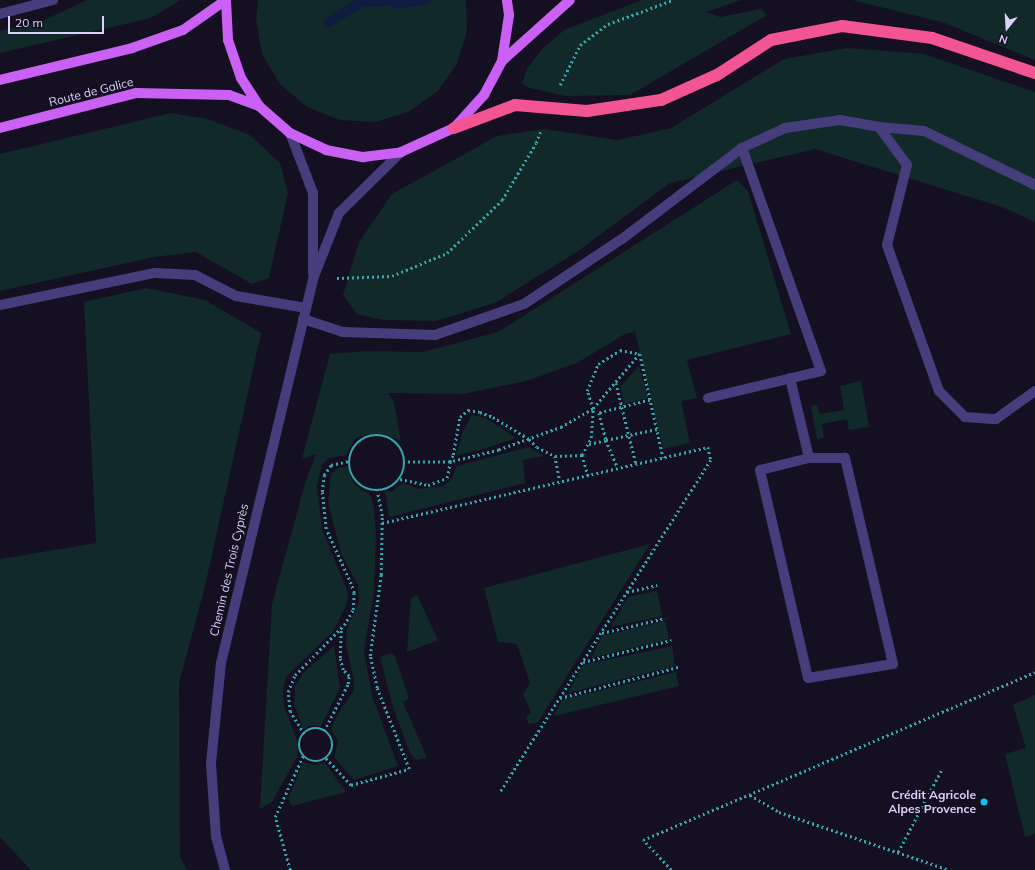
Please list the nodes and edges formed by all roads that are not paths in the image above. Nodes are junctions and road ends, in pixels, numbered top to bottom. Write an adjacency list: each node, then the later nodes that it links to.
1 (52, 0): 5 (street)
2 (226, 0): 8 (main road); 9 (main road)
3 (507, 0): 6 (main road)
4 (570, 0): 6 (main road)
5 (0, 14)
6 (502, 61): 12 (main road)
7 (1035, 72): 12 (highway)
8 (0, 80)
9 (259, 106): 11 (main road, Route de Galice); 13 (main road)
10 (879, 127): 14 (street); 16 (street); 22 (street)
11 (0, 128)
12 (454, 128): 15 (main road)
13 (290, 133): 15 (main road); 17 (street, Chemin des Trois Cyprès)
14 (742, 148): 20 (street); 21 (street)
15 (401, 152): 17 (street, Chemin des Trois Cyprès)
16 (1035, 185)
17 (313, 279): 19 (street, Chemin des Trois Cyprès)
18 (0, 305): 19 (street)
19 (306, 308): 20 (street, Chemin des Trois Cyprès)
20 (303, 319): 25 (street, Chemin des Trois Cyprès)
21 (790, 378): 23 (street); 24 (street)
22 (1035, 391)
23 (708, 398)
24 (809, 458): 24 (street)
25 (224, 870)

